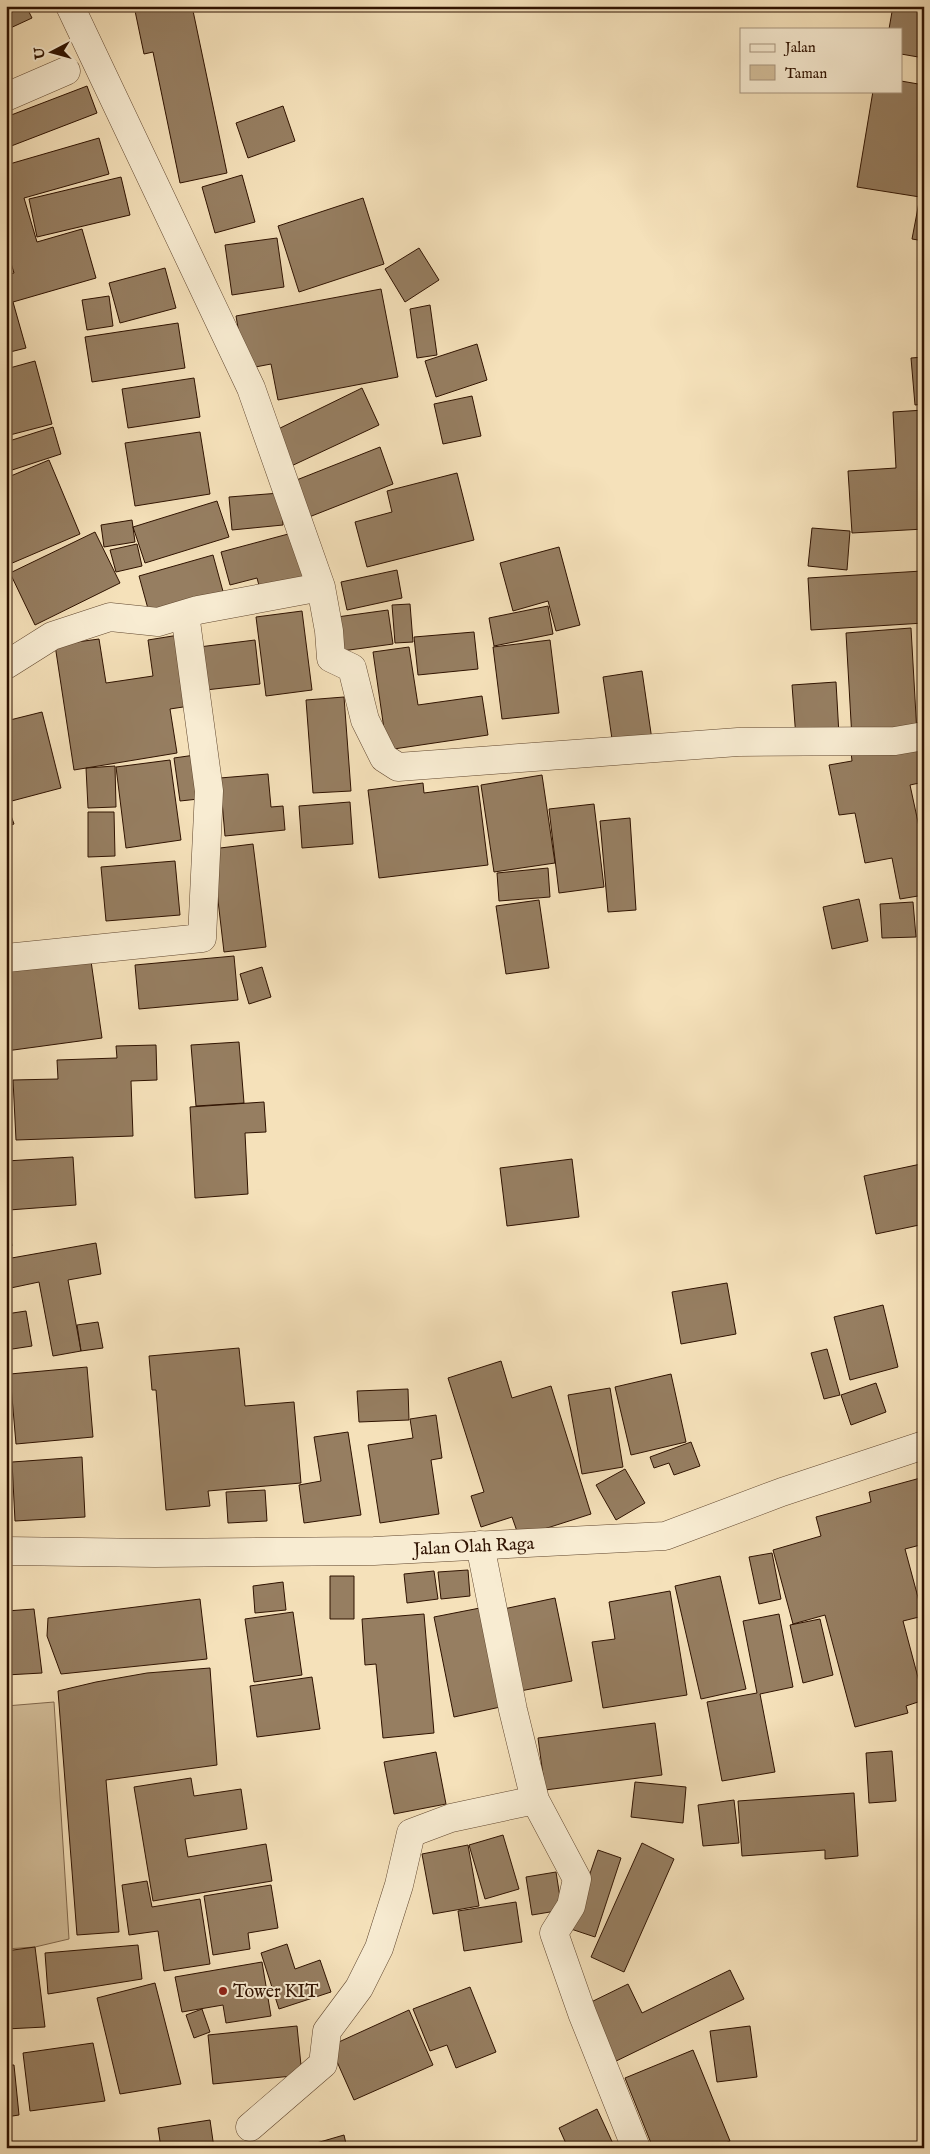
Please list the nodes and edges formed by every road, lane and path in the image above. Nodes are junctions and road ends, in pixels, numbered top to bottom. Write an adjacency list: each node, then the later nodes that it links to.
1 (70, 6): 4 (street)
2 (66, 71): 3 (street)
3 (6, 98)
4 (321, 587): 5 (street); 7 (street)
5 (185, 614): 6 (street); 8 (street)
6 (6, 665)
7 (924, 736)
8 (6, 958)
9 (924, 1445): 10 (street, Jalan Olah Raga)
10 (480, 1545): 11 (street, Jalan Olah Raga); 12 (street)
11 (6, 1551)
12 (535, 1800): 13 (street); 14 (street)
13 (250, 2127)
14 (636, 2148)

